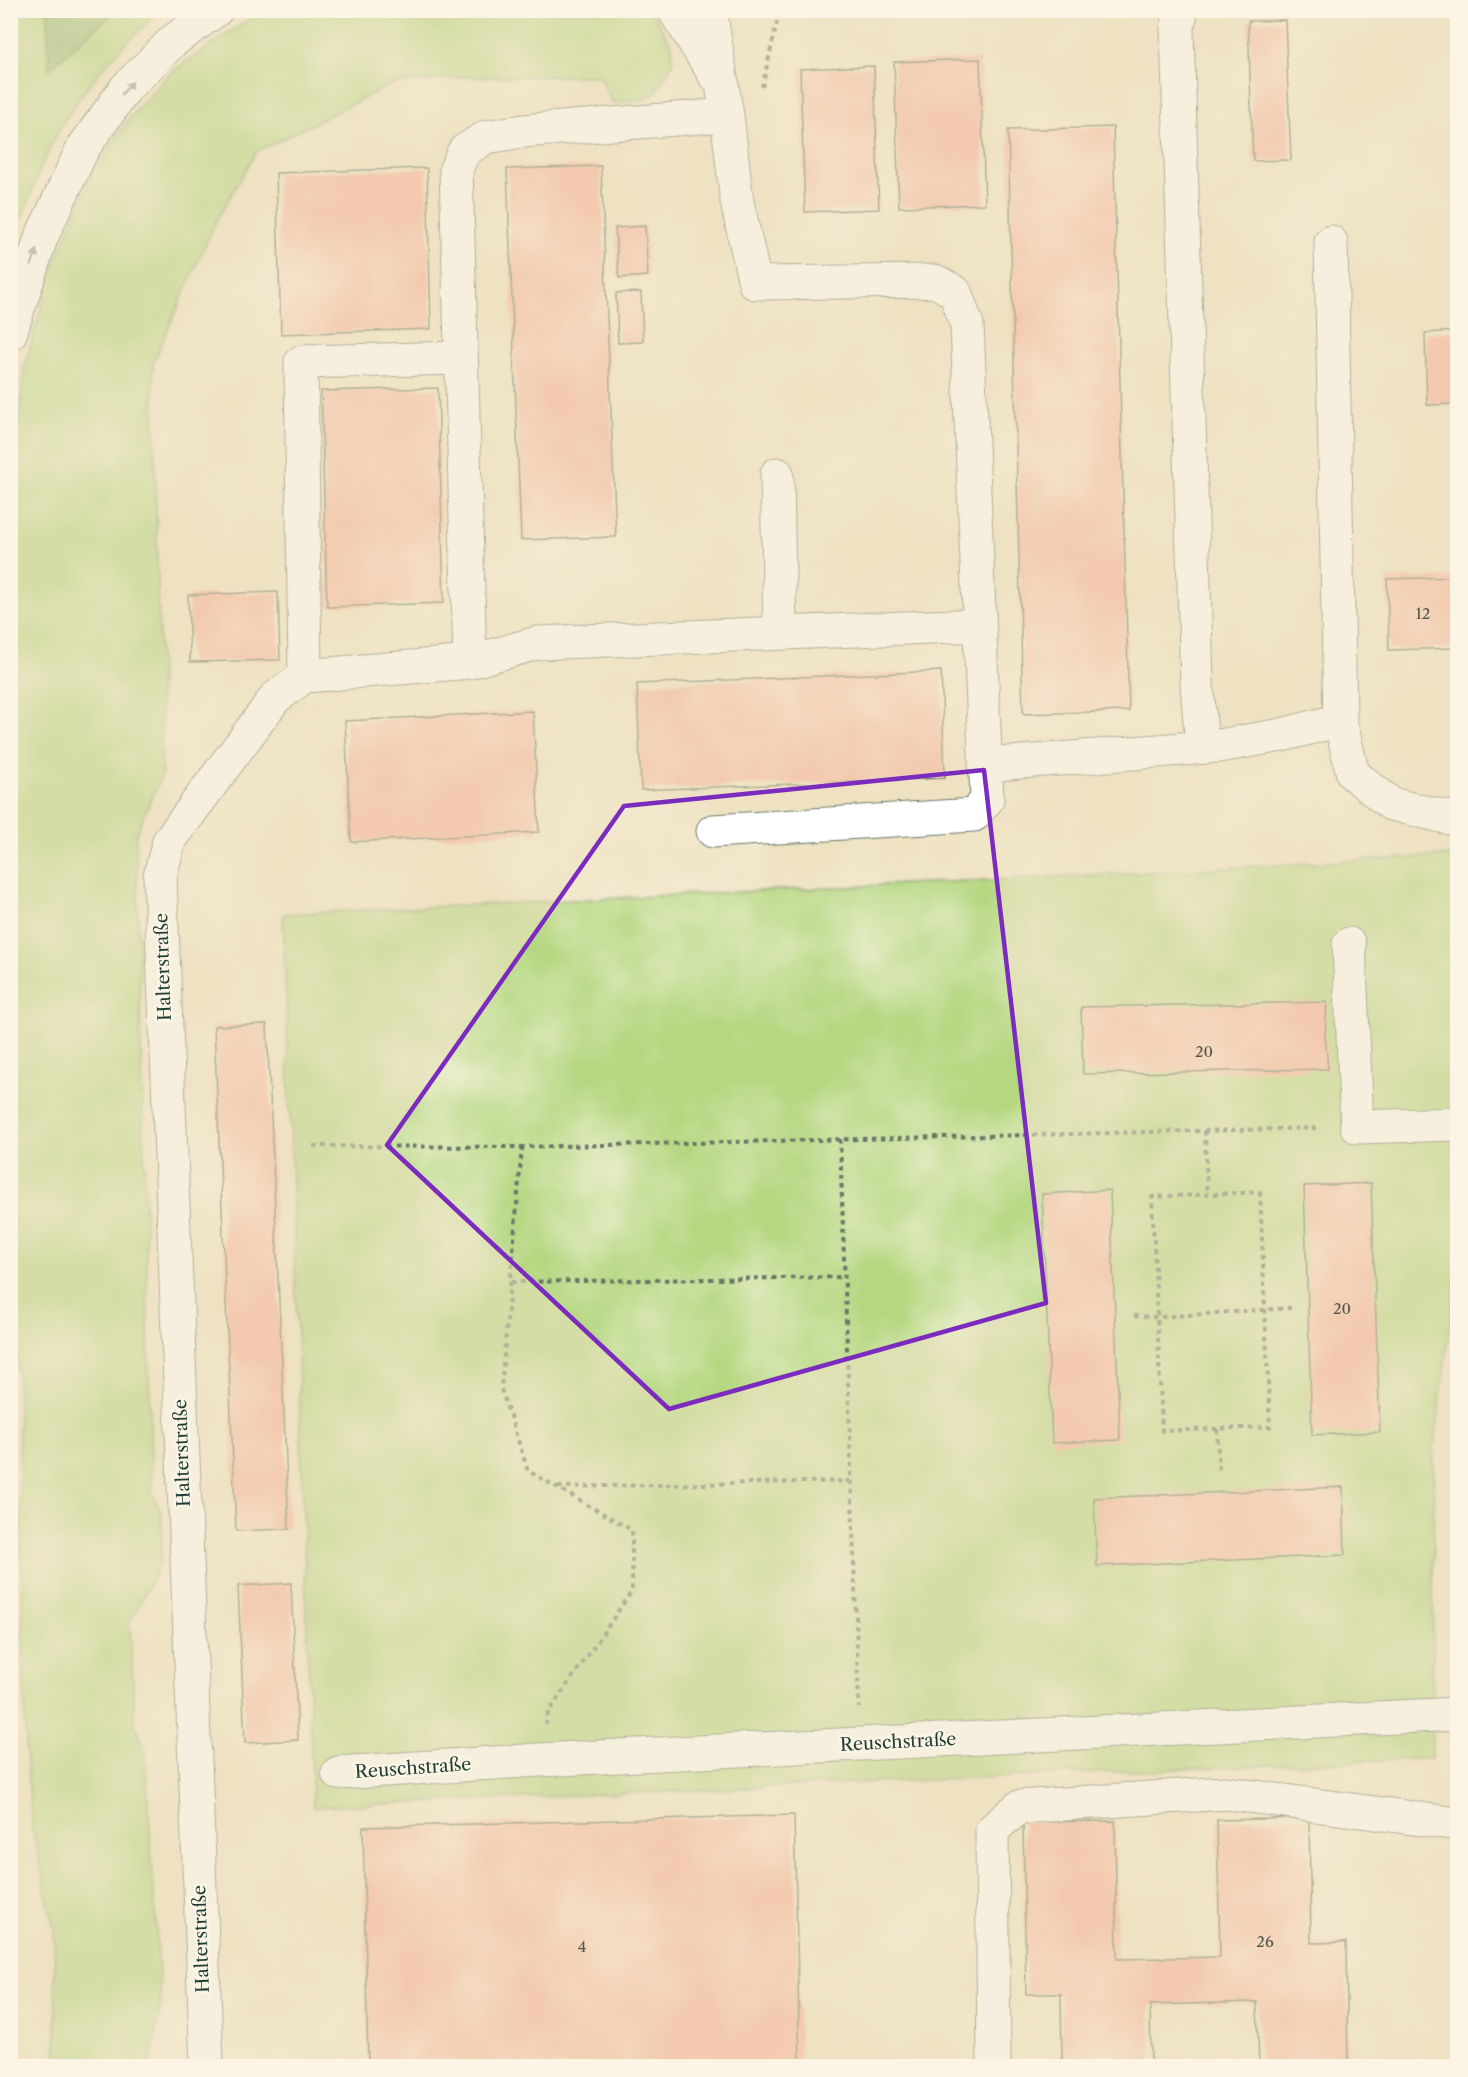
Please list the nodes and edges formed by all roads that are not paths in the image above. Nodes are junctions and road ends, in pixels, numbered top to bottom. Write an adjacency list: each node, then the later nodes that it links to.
1 (216, 10): 8 (main road, one-way to 1)
2 (674, 10): 6 (main road)
3 (710, 10): 6 (main road)
4 (730, 10): 6 (main road)
5 (1182, 10): 16 (main road)
6 (725, 102): 9 (main road); 11 (main road)
7 (1331, 242): 15 (main road)
8 (10, 334)
9 (461, 358): 13 (main road); 14 (main road)
10 (777, 474): 12 (main road)
11 (979, 625): 12 (main road); 17 (main road)
12 (780, 633): 13 (main road)
13 (470, 662): 14 (main road)
14 (305, 676): 25 (main road, Halterstraße)
15 (1340, 720): 16 (main road); 18 (main road)
16 (1202, 747): 17 (main road)
17 (985, 765): 19 (main road)
18 (1458, 820)
19 (713, 831)
20 (1349, 944): 21 (main road)
21 (1458, 1124)
22 (1458, 1714): 23 (main road, Reuschstraße)
23 (338, 1773)
24 (1458, 1824): 26 (main road)
25 (207, 2067)
26 (994, 2067)

